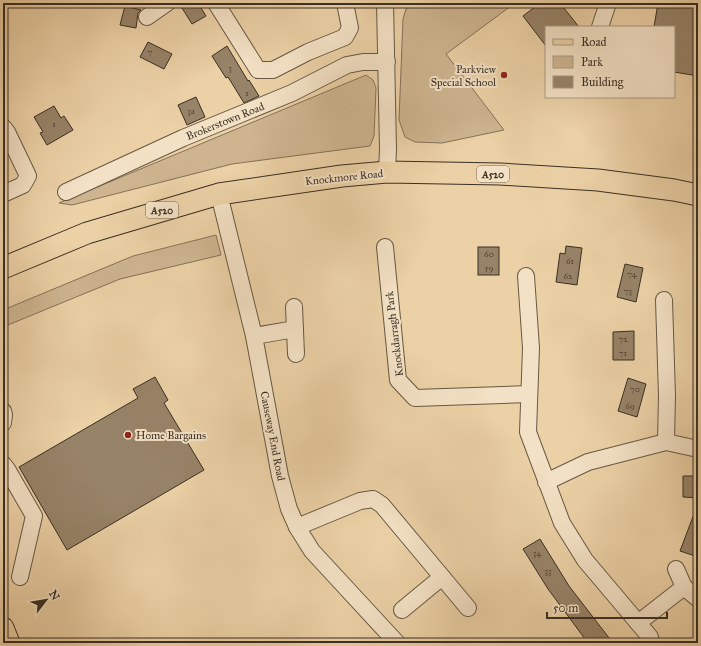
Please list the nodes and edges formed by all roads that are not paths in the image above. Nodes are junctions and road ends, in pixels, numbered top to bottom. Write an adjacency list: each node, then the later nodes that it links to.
1 (167, 3): 6 (street)
2 (216, 3): 3 (street)
3 (345, 3)
4 (385, 3): 8 (street)
5 (608, 3): 7 (street)
6 (147, 16)
7 (600, 26)
8 (387, 62): 10 (street); 11 (street, Brokerstown Road)
9 (3, 128): 12 (street)
10 (387, 172): 13 (main road, Knockmore Road / A520); 14 (main road, Knockmore Road / A520)
11 (66, 192)
12 (3, 194)
13 (219, 194): 16 (main road, Knockmore Road / A520); 21 (street, Causeway End Road)
14 (698, 195)
15 (385, 247): 23 (street, Knockdarragh Park)
16 (3, 268)
17 (526, 276): 23 (street)
18 (664, 300): 26 (street)
19 (294, 307): 20 (street)
20 (295, 328): 21 (street); 22 (street)
21 (254, 336): 30 (street, Causeway End Road)
22 (296, 354)
23 (529, 394): 29 (street)
24 (3, 411): 25 (street)
25 (3, 423)
26 (666, 442): 27 (street); 29 (street)
27 (698, 449)
28 (3, 464): 33 (street)
29 (546, 482): 38 (street)
30 (297, 527): 32 (street); 42 (street, Causeway End Road)
31 (676, 569): 34 (street)
32 (442, 576): 36 (street); 37 (street)
33 (20, 577)
34 (684, 587): 35 (street); 38 (street)
35 (698, 599)
36 (468, 608)
37 (402, 610)
38 (638, 623): 40 (street)
39 (3, 628): 41 (main road)
40 (650, 638)
41 (9, 643)
42 (397, 643)

